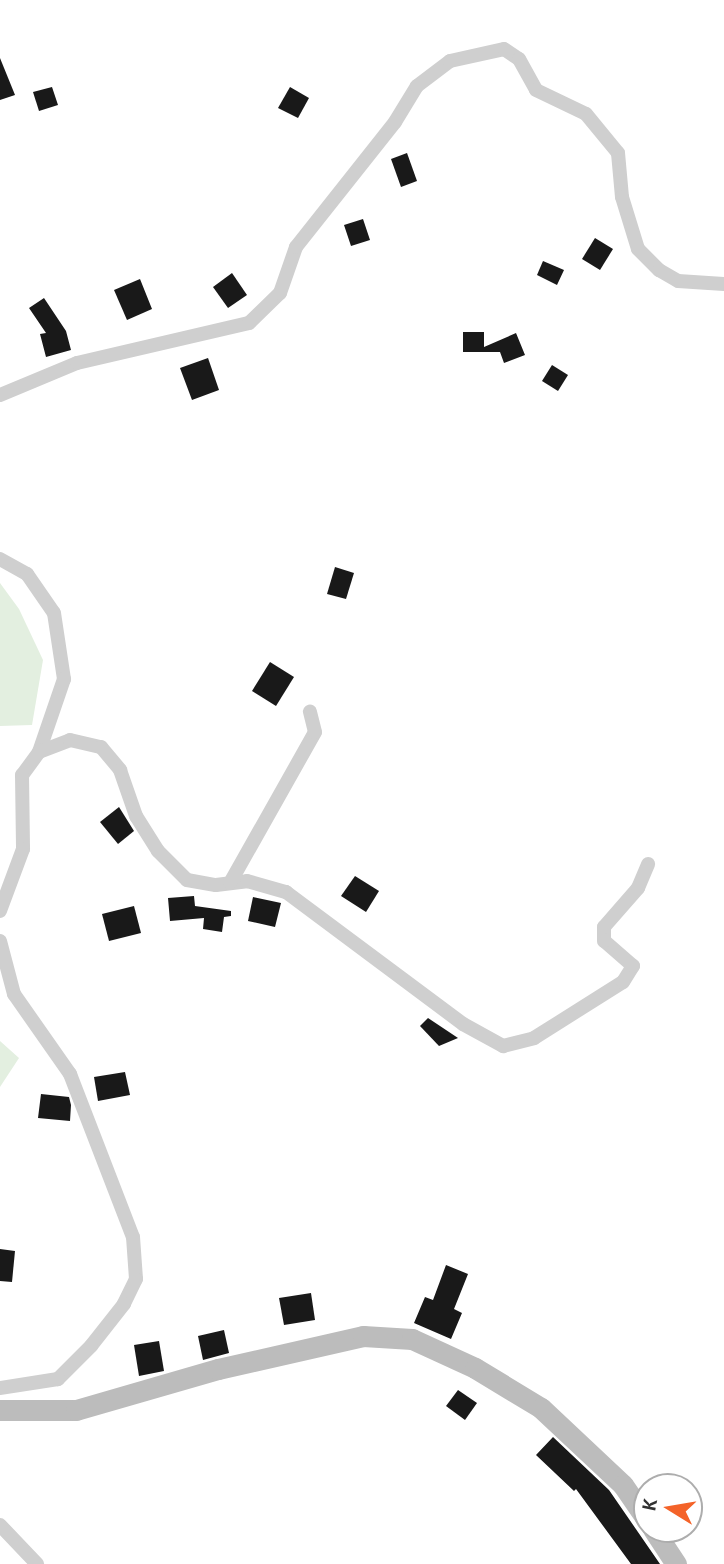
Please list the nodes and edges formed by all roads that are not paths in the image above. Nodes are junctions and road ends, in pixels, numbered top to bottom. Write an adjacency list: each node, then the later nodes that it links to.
1 (724, 284): 2 (street)
2 (0, 394)
3 (0, 559): 5 (street)
4 (310, 712): 7 (street)
5 (39, 752): 7 (street); 8 (street)
6 (648, 864): 7 (street)
7 (230, 883)
8 (0, 911)
9 (0, 941): 10 (street)
10 (0, 1388)
11 (0, 1410): 12 (street)
12 (633, 1500)
13 (0, 1525): 15 (street)
14 (662, 1543): 16 (street)
15 (37, 1564)
16 (676, 1564)

